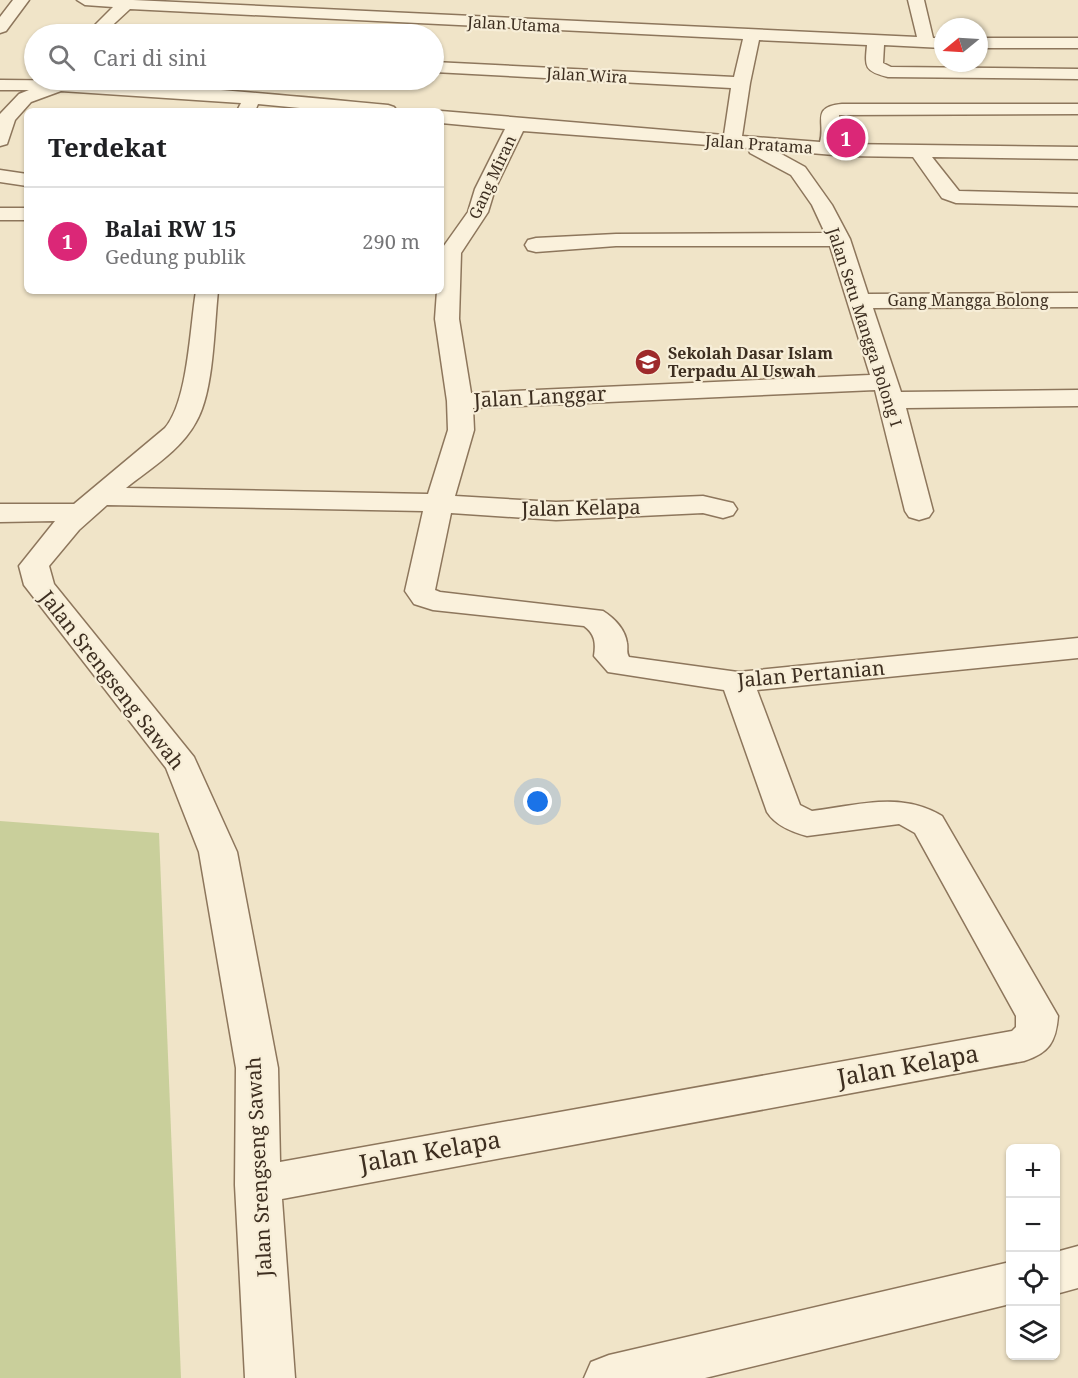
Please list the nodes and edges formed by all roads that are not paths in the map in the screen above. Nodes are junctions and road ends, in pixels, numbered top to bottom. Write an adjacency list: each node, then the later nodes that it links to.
1 (21, 0): 6 (street)
2 (85, 0): 4 (street, Jalan Utama)
3 (916, 0): 10 (street)
4 (126, 4): 5 (street); 8 (street, Jalan Utama)
5 (105, 24)
6 (0, 28)
7 (1078, 29): 13 (street)
8 (752, 35): 9 (street, Jalan Utama); 17 (street)
9 (876, 40): 10 (street, Jalan Utama); 16 (street)
10 (926, 42): 11 (street, Jalan Utama)
11 (934, 42)
12 (988, 43): 13 (street)
13 (1043, 43): 14 (street)
14 (1078, 43)
15 (444, 68): 17 (street, Jalan Wira)
16 (1078, 74)
17 (741, 83): 29 (street)
18 (0, 85): 19 (street)
19 (24, 85)
20 (45, 90): 28 (street)
21 (106, 90): 22 (street)
22 (249, 105): 23 (street)
23 (318, 108)
24 (1015, 108): 25 (street); 30 (street); 32 (street)
25 (1078, 109)
26 (444, 117): 27 (street, Jalan Pratama)
27 (517, 125): 29 (street, Jalan Pratama); 46 (street, Gang Miran)
28 (0, 140)
29 (740, 143): 30 (street, Jalan Pratama); 39 (street, Jalan Setu Mangga Bolong I)
30 (827, 147): 31 (street, Jalan Pratama)
31 (919, 152): 32 (street, Jalan Pratama); 36 (street)
32 (1041, 153): 33 (street, Jalan Pratama)
33 (1078, 153)
34 (0, 176): 35 (street)
35 (24, 180)
36 (1078, 200)
37 (0, 214): 38 (street)
38 (24, 214)
39 (839, 239): 40 (street); 43 (street, Jalan Setu Mangga Bolong I)
40 (536, 245)
41 (207, 294): 48 (street, Jalan Srengseng Sawah)
42 (1078, 300): 43 (street, Gang Mangga Bolong)
43 (859, 301): 44 (street, Jalan Setu Mangga Bolong I)
44 (887, 391): 45 (street, Jalan Langgar); 46 (street, Jalan Langgar); 50 (street, Jalan Setu Mangga Bolong I)
45 (1078, 398)
46 (459, 401): 47 (street, Jalan Langgar)
47 (439, 503): 48 (street); 49 (street, Jalan Kelapa); 53 (street, Jalan Pertanian)
48 (91, 504): 51 (street); 54 (street, Jalan Srengseng Sawah)
49 (723, 509)
50 (919, 511)
51 (0, 513)
52 (1078, 648): 53 (street, Jalan Pertanian)
53 (738, 682): 54 (street, Jalan Kelapa)
54 (280, 1181): 58 (street, Jalan Srengseng Sawah)
55 (1078, 1267): 56 (street)
56 (1060, 1272)
57 (1006, 1284): 59 (street)
58 (270, 1378)
59 (609, 1378)

